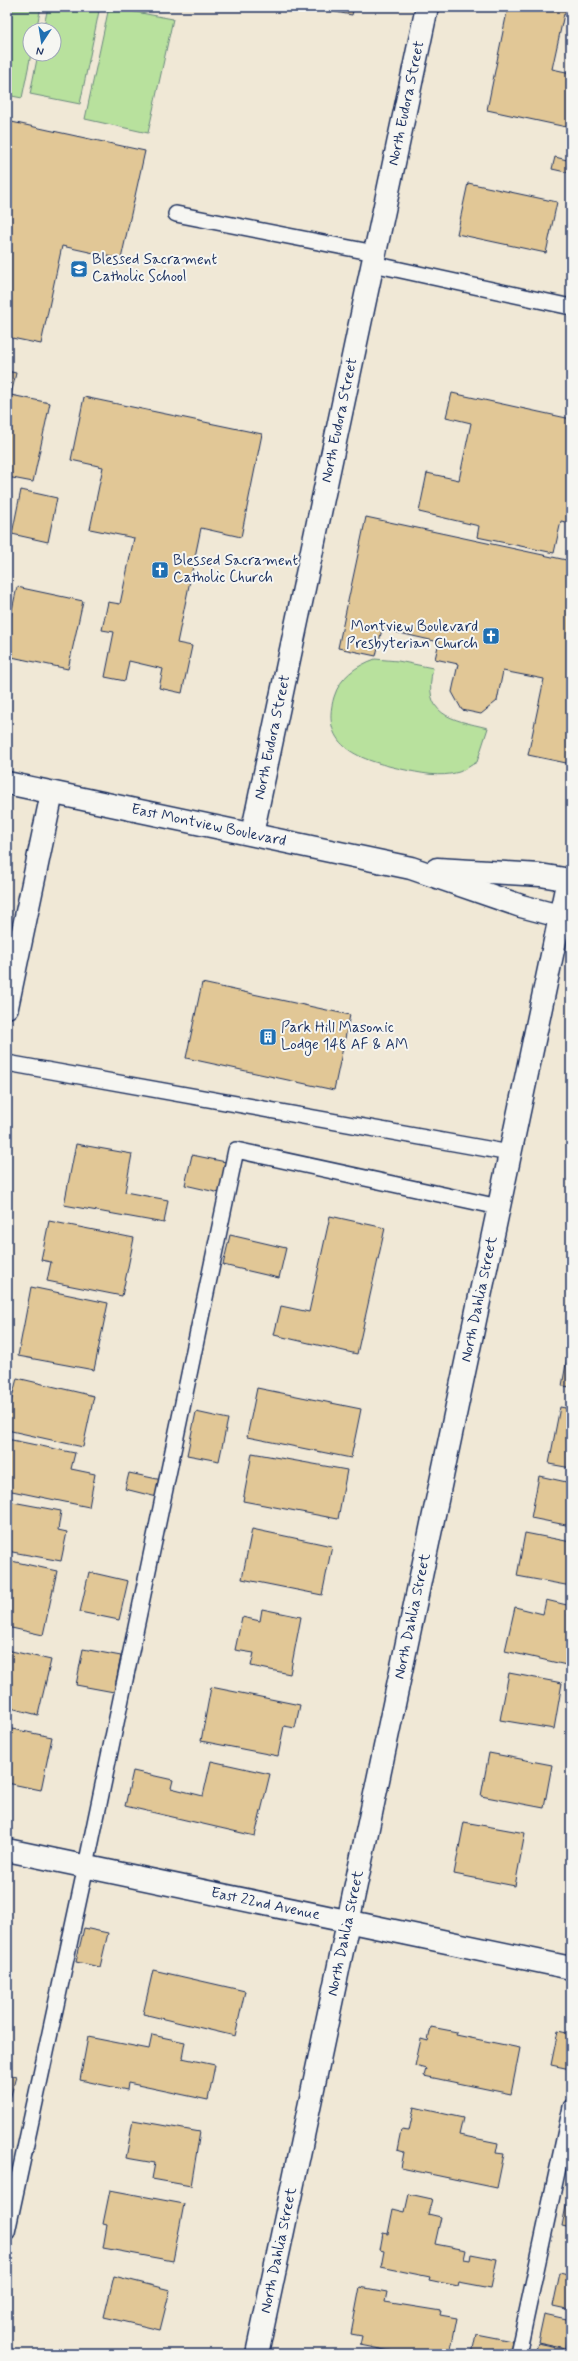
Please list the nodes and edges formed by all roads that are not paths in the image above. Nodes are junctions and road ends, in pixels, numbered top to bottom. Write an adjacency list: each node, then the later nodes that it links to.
1 (427, 7): 3 (street, North Eudora Street)
2 (176, 214): 3 (lane)
3 (374, 259): 4 (lane); 7 (street, North Eudora Street)
4 (571, 307)
5 (7, 783): 6 (street, East Montview Boulevard)
6 (52, 793): 7 (street, East Montview Boulevard); 11 (street)
7 (252, 834): 8 (street, East Montview Boulevard)
8 (411, 868): 9 (street, East Montview Boulevard); 10 (street, East Montview Boulevard)
9 (569, 879): 10 (street, North Dahlia Street)
10 (565, 917): 13 (street, North Dahlia Street)
11 (7, 1007)
12 (7, 1063): 13 (lane)
13 (510, 1153): 14 (street, North Dahlia Street)
14 (499, 1207): 16 (lane); 17 (street, North Dahlia Street)
15 (7, 1850): 16 (street, East 22nd Avenue)
16 (86, 1866): 17 (street, East 22nd Avenue); 20 (lane)
17 (348, 1920): 18 (street, East 22nd Avenue); 21 (street, North Dahlia Street)
18 (571, 1968)
19 (571, 2107): 22 (lane)
20 (7, 2232)
21 (257, 2354)
22 (518, 2354)

